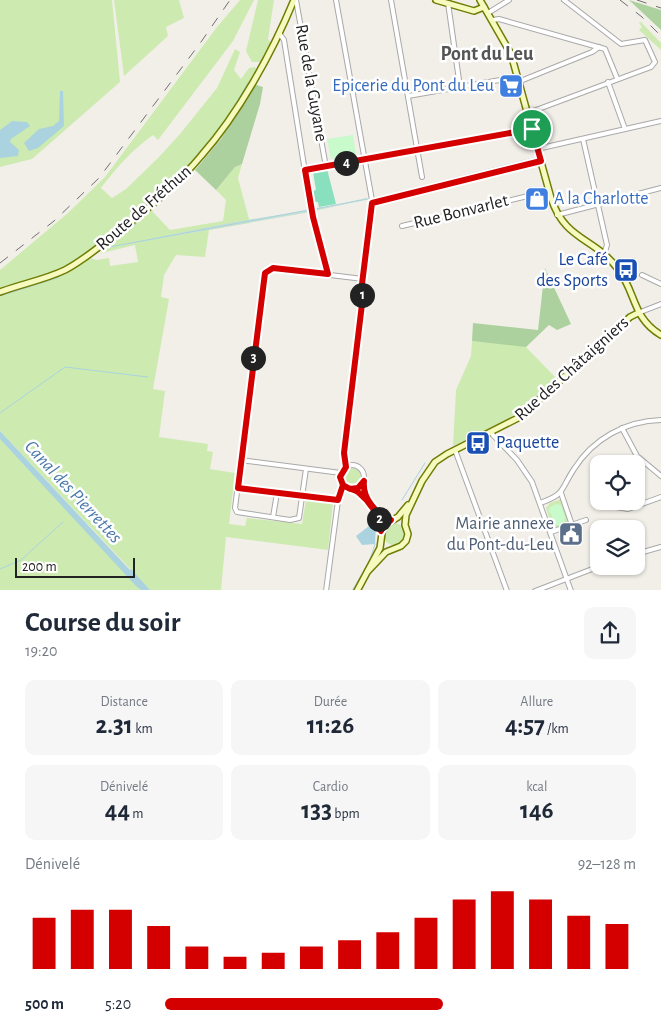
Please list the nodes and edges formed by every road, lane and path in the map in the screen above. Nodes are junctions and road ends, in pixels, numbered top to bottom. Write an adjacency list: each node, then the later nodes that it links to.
1 (295, 0): 12 (street, Route de Fréthun); 28 (street, Rue de la Guyane)
2 (336, 0): 26 (street)
3 (391, 0): 18 (street)
4 (436, 0): 8 (street)
5 (480, 0): 9 (street)
6 (509, 0): 10 (street)
7 (564, 0): 14 (street)
8 (448, 3): 9 (street); 17 (street)
9 (484, 6): 10 (street)
10 (488, 13): 11 (street)
11 (493, 20): 13 (street); 15 (street)
12 (278, 32): 29 (street); 42 (street, Route de Fréthun)
13 (599, 47): 14 (street); 15 (street)
14 (617, 78): 16 (street)
15 (518, 79): 17 (street); 19 (street)
16 (608, 82): 19 (street); 22 (street)
17 (460, 87): 18 (street)
18 (408, 96): 25 (street)
19 (528, 113): 21 (street)
20 (661, 121): 22 (street)
21 (532, 129): 24 (street); 25 (street)
22 (625, 130): 23 (street)
23 (583, 139): 24 (street); 34 (street)
24 (537, 149): 27 (street)
25 (417, 150): 26 (street); 30 (street)
26 (364, 160): 28 (street); 33 (street)
27 (541, 161): 32 (street); 33 (street)
28 (326, 167): 29 (street)
29 (305, 170): 38 (street)
30 (422, 177)
31 (661, 188): 34 (street)
32 (549, 191): 35 (street); 36 (street, Rue Bonvarlet)
33 (372, 203): 40 (street)
34 (598, 204): 35 (street); 37 (street)
35 (557, 215): 37 (street)
36 (402, 226)
37 (604, 254): 44 (street)
38 (328, 274): 40 (street); 50 (street)
39 (642, 276): 41 (street)
40 (363, 279): 51 (street)
41 (661, 284)
42 (0, 292)
43 (661, 304): 44 (street)
44 (638, 313): 45 (street); 48 (street, Rue des Châtaigniers)
45 (661, 335)
46 (661, 420): 47 (street)
47 (622, 428): 54 (street); 60 (street)
48 (491, 433): 49 (street, Rue des Châtaigniers); 65 (street)
49 (455, 450): 62 (street, Rue des Châtaigniers); 83 (street)
50 (240, 460): 52 (street); 57 (street)
51 (346, 467): 53 (street); 55 (street)
52 (306, 469): 53 (street); 61 (street)
53 (341, 474): 56 (street)
54 (661, 476)
55 (364, 481): 58 (street); 68 (street)
56 (343, 485): 58 (street); 64 (street)
57 (238, 488): 59 (street); 67 (street)
58 (352, 489): 72 (street)
59 (277, 493): 61 (street); 67 (street)
60 (561, 493): 65 (street); 71 (street)
61 (302, 496): 64 (street); 67 (street)
62 (414, 496): 68 (street, Rue des Châtaigniers); 70 (street, Rue des Châtaigniers)
63 (661, 497): 66 (street)
64 (338, 500): 81 (street)
65 (540, 503): 73 (street)
66 (645, 503)
67 (274, 518)
68 (392, 520): 70 (street); 72 (street, Rue des Châtaigniers)
69 (586, 520): 71 (street)
70 (405, 525): 76 (street, Rue des Châtaigniers)
71 (572, 525): 73 (street)
72 (381, 531): 74 (street, Rue des Châtaigniers)
73 (551, 532): 80 (street)
74 (382, 539): 76 (street); 79 (street, Rue des Châtaigniers)
75 (661, 547): 77 (street)
76 (394, 548): 79 (street, Rue des Châtaigniers)
77 (645, 551)
78 (590, 570): 80 (street)
79 (368, 571): 82 (street, Rue des Châtaigniers)
80 (567, 578): 84 (street); 85 (street)
81 (326, 590)
82 (357, 590)
83 (507, 590)
84 (535, 590)
85 (571, 590)

